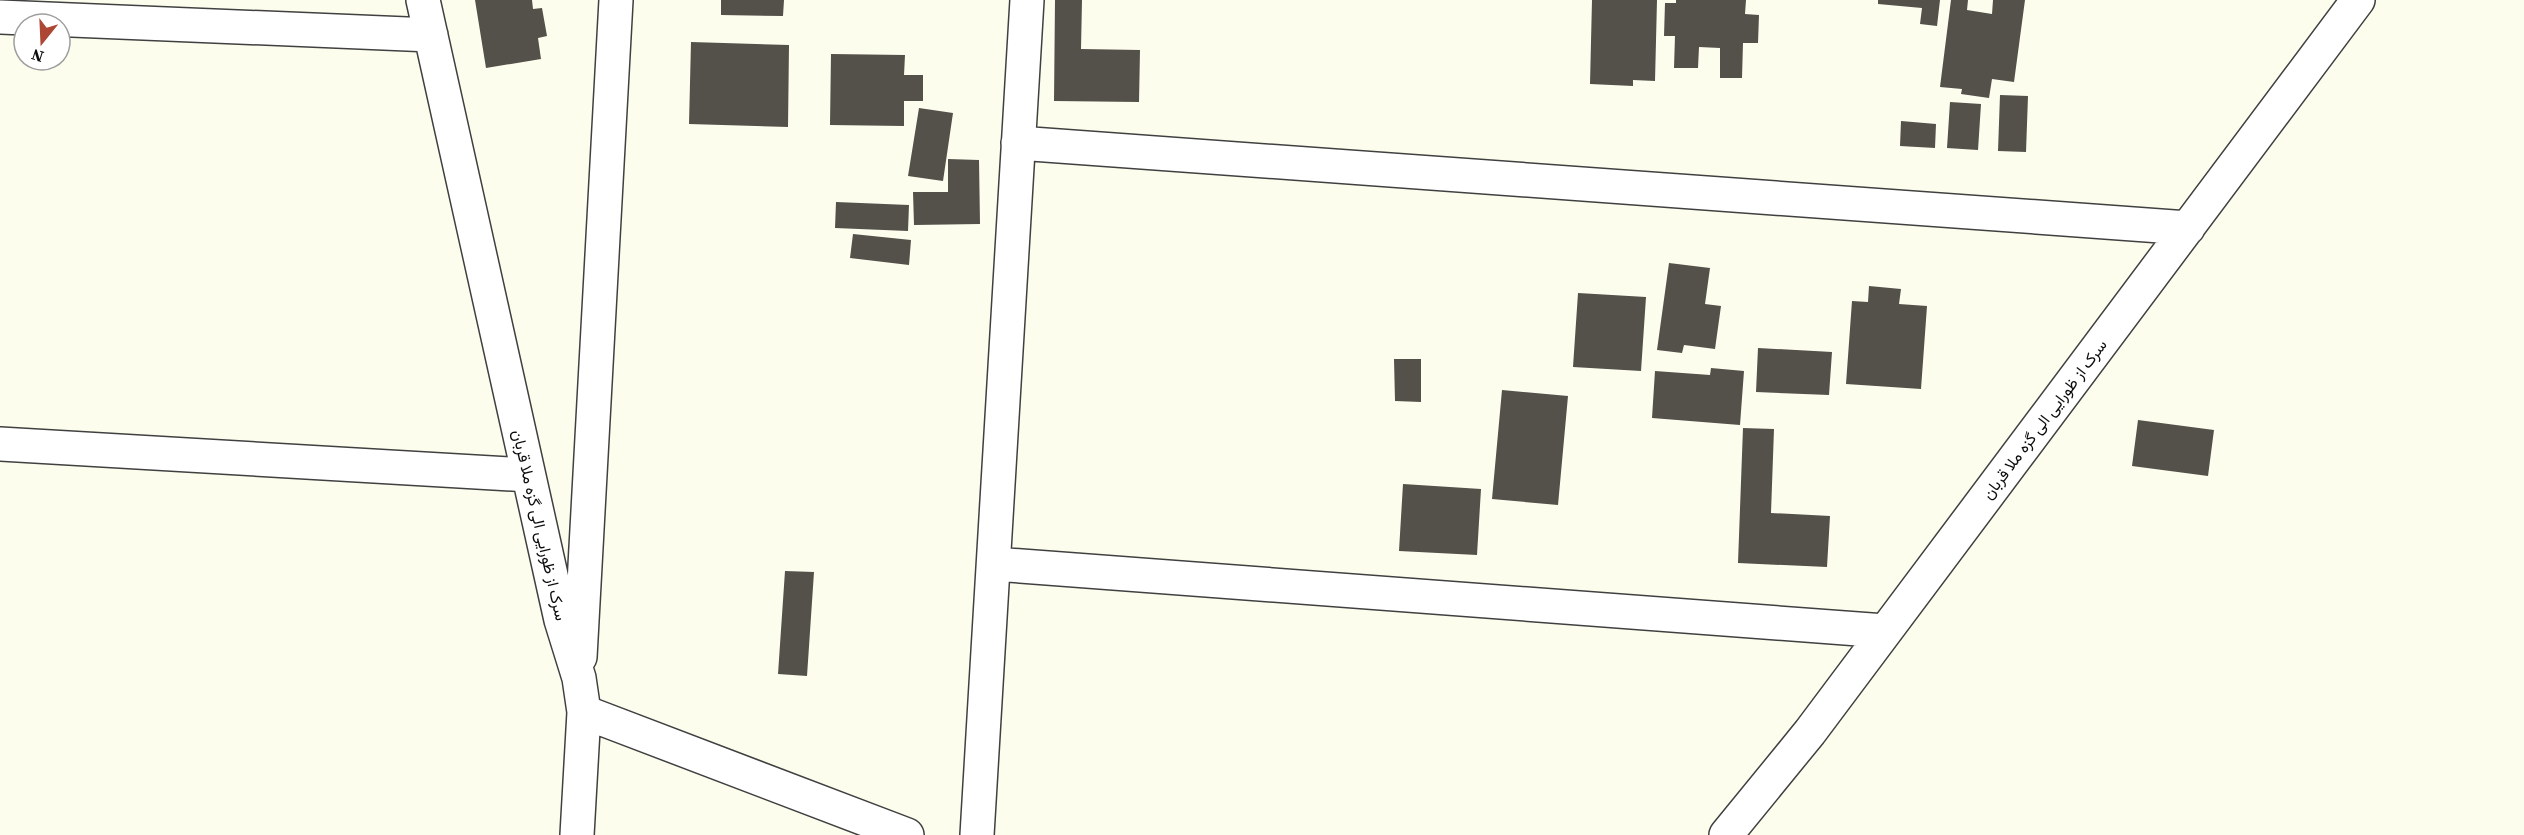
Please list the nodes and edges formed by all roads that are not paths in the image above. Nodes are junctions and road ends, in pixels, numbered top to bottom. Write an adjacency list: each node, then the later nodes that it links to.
1 (423, 0): 6 (street, سرک از ظورایی الی گزه ملا قربان)
2 (616, 0): 13 (street)
3 (1027, 0): 7 (street)
4 (2358, 0): 8 (street, سرک از ظورایی الی گزه ملا قربان)
5 (0, 17): 6 (street)
6 (431, 35): 10 (street, سرک از ظورایی الی گزه ملا قربان)
7 (1018, 143): 8 (street); 11 (street)
8 (2188, 228): 12 (street, سرک از ظورایی الی گزه ملا قربان)
9 (0, 444): 10 (street)
10 (528, 475): 13 (street, سرک از ظورایی الی گزه ملا قربان)
11 (993, 564): 12 (street); 17 (street)
12 (1885, 631): 18 (street, سرک از ظورایی الی گزه ملا قربان)
13 (579, 678): 14 (street, سرک از ظورایی الی گزه ملا قربان)
14 (584, 712): 15 (street, سرک از ظورایی الی گزه ملا قربان); 16 (street)
15 (576, 835)
16 (907, 835)
17 (977, 835)
18 (1726, 835)

